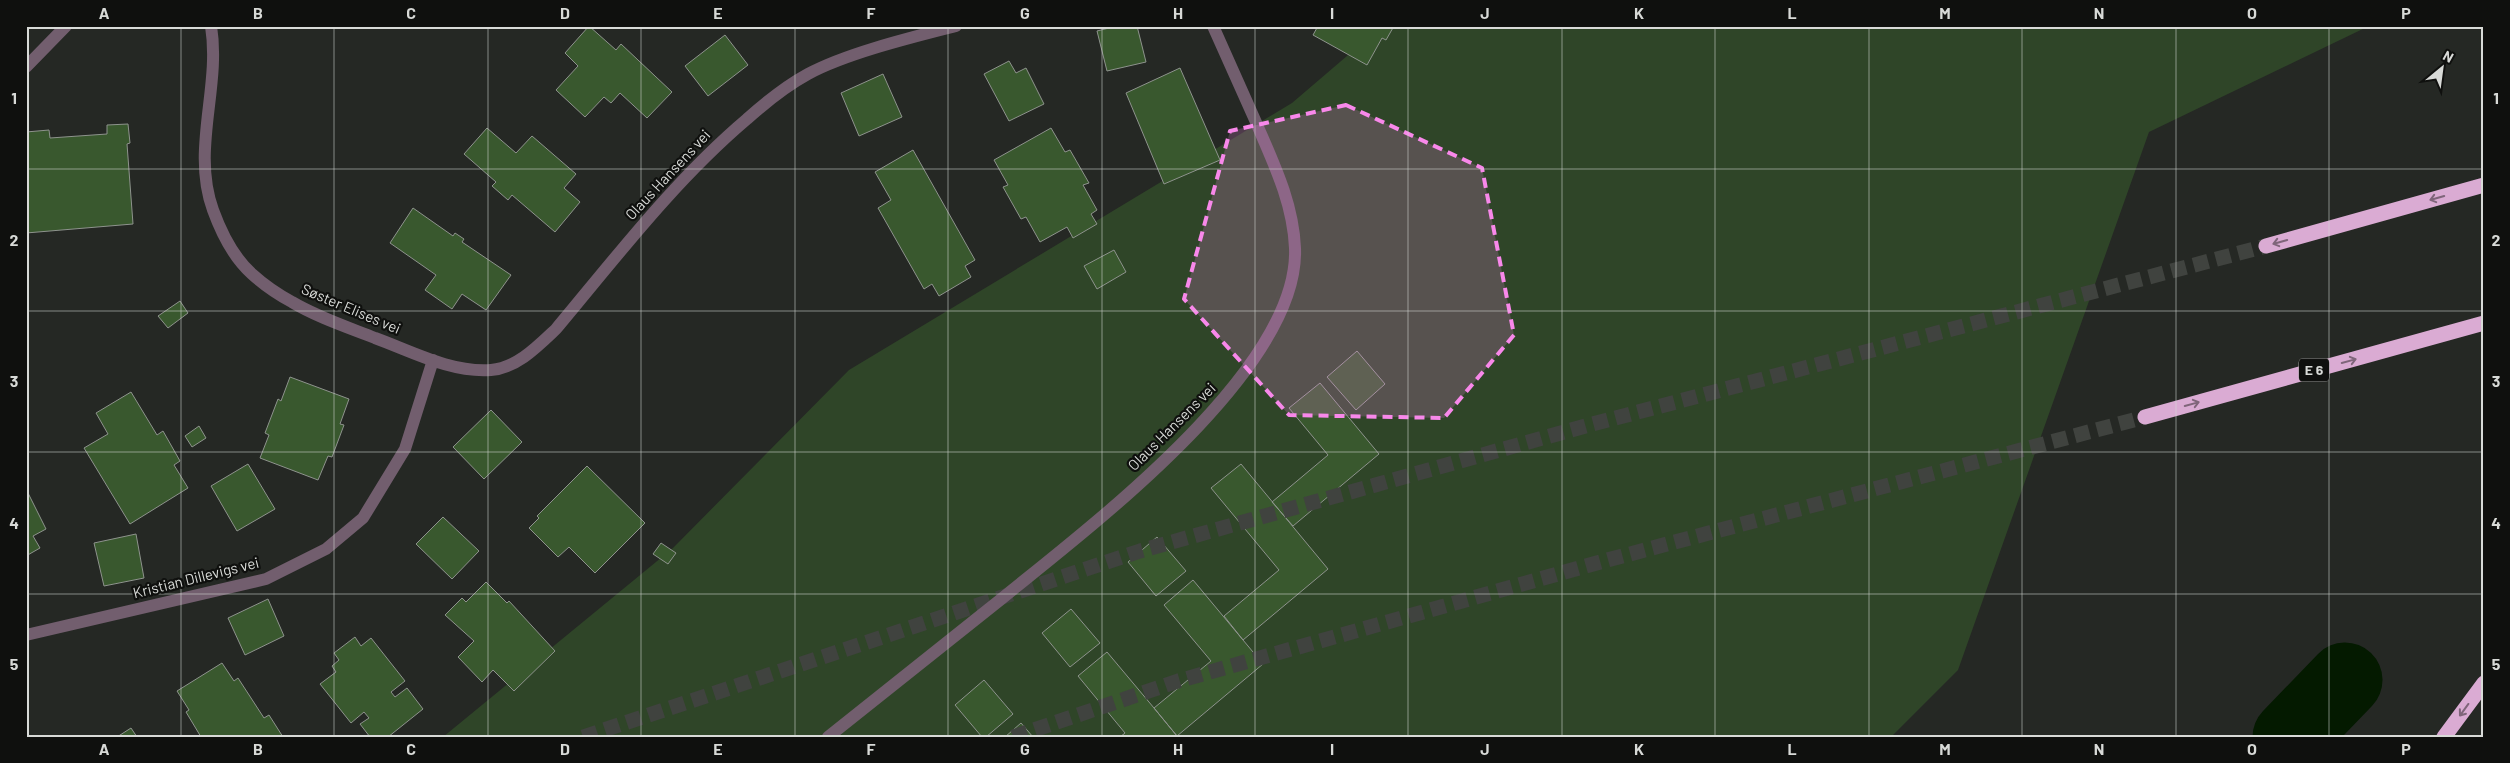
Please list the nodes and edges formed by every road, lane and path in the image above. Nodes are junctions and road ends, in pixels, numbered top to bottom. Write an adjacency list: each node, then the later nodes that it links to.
1 (66, 26): 5 (street)
2 (211, 26): 9 (street, Søster Elises vei)
3 (956, 26): 9 (street, Olaus Hansens vei)
4 (1213, 26): 13 (street, Olaus Hansens vei)
5 (26, 67)
6 (2484, 185): 7 (highway, one-way to 7)
7 (2266, 246)
8 (2484, 323): 10 (highway, E 6, one-way to 8)
9 (433, 360): 11 (street, Kristian Dillevigs vei)
10 (2145, 417)
11 (26, 635)
12 (2484, 683): 14 (highway, one-way to 14)
13 (828, 737)
14 (2444, 737)

